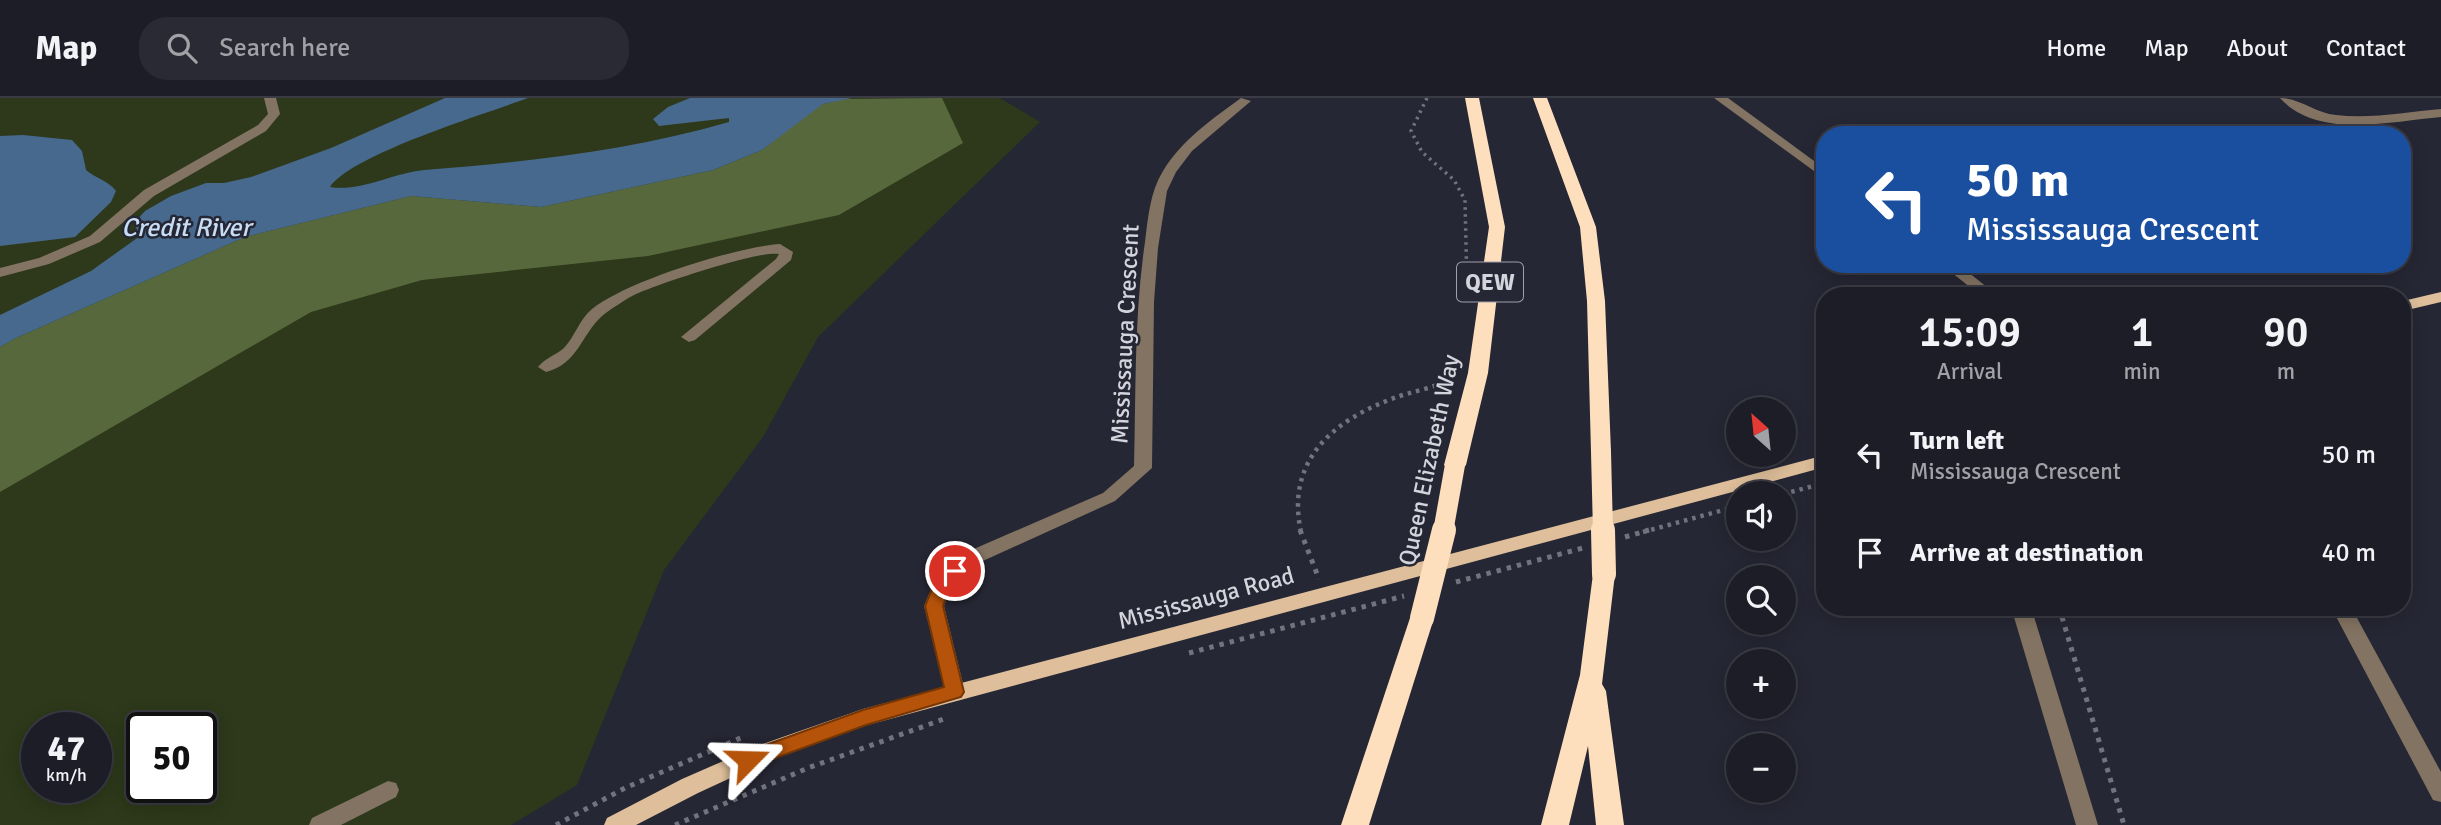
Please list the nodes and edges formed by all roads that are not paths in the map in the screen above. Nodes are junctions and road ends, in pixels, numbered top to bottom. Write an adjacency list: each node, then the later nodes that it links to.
1 (270, 98): 9 (street)
2 (1472, 98): 25 (highway, Queen Elizabeth Way / QEW, bridge)
3 (1540, 98): 19 (highway, bridge)
4 (1720, 98): 8 (street)
5 (2286, 98): 7 (street)
6 (1245, 102): 20 (street, Mississauga Crescent)
7 (2441, 113)
8 (1816, 167)
9 (0, 272)
10 (1960, 273): 11 (street)
11 (1980, 287)
12 (2441, 296): 13 (main road)
13 (2411, 304)
14 (689, 337): 15 (street)
15 (546, 367)
16 (1816, 463): 20 (main road, Mississauga Road)
17 (2024, 616): 28 (street)
18 (2346, 616): 22 (street)
19 (1592, 675): 26 (highway); 27 (highway)
20 (955, 692): 24 (main road, Mississauga Road)
21 (388, 790): 23 (street)
22 (2441, 793)
23 (320, 825)
24 (615, 825)
25 (1355, 825)
26 (1555, 825)
27 (1610, 825)
28 (2087, 825)

